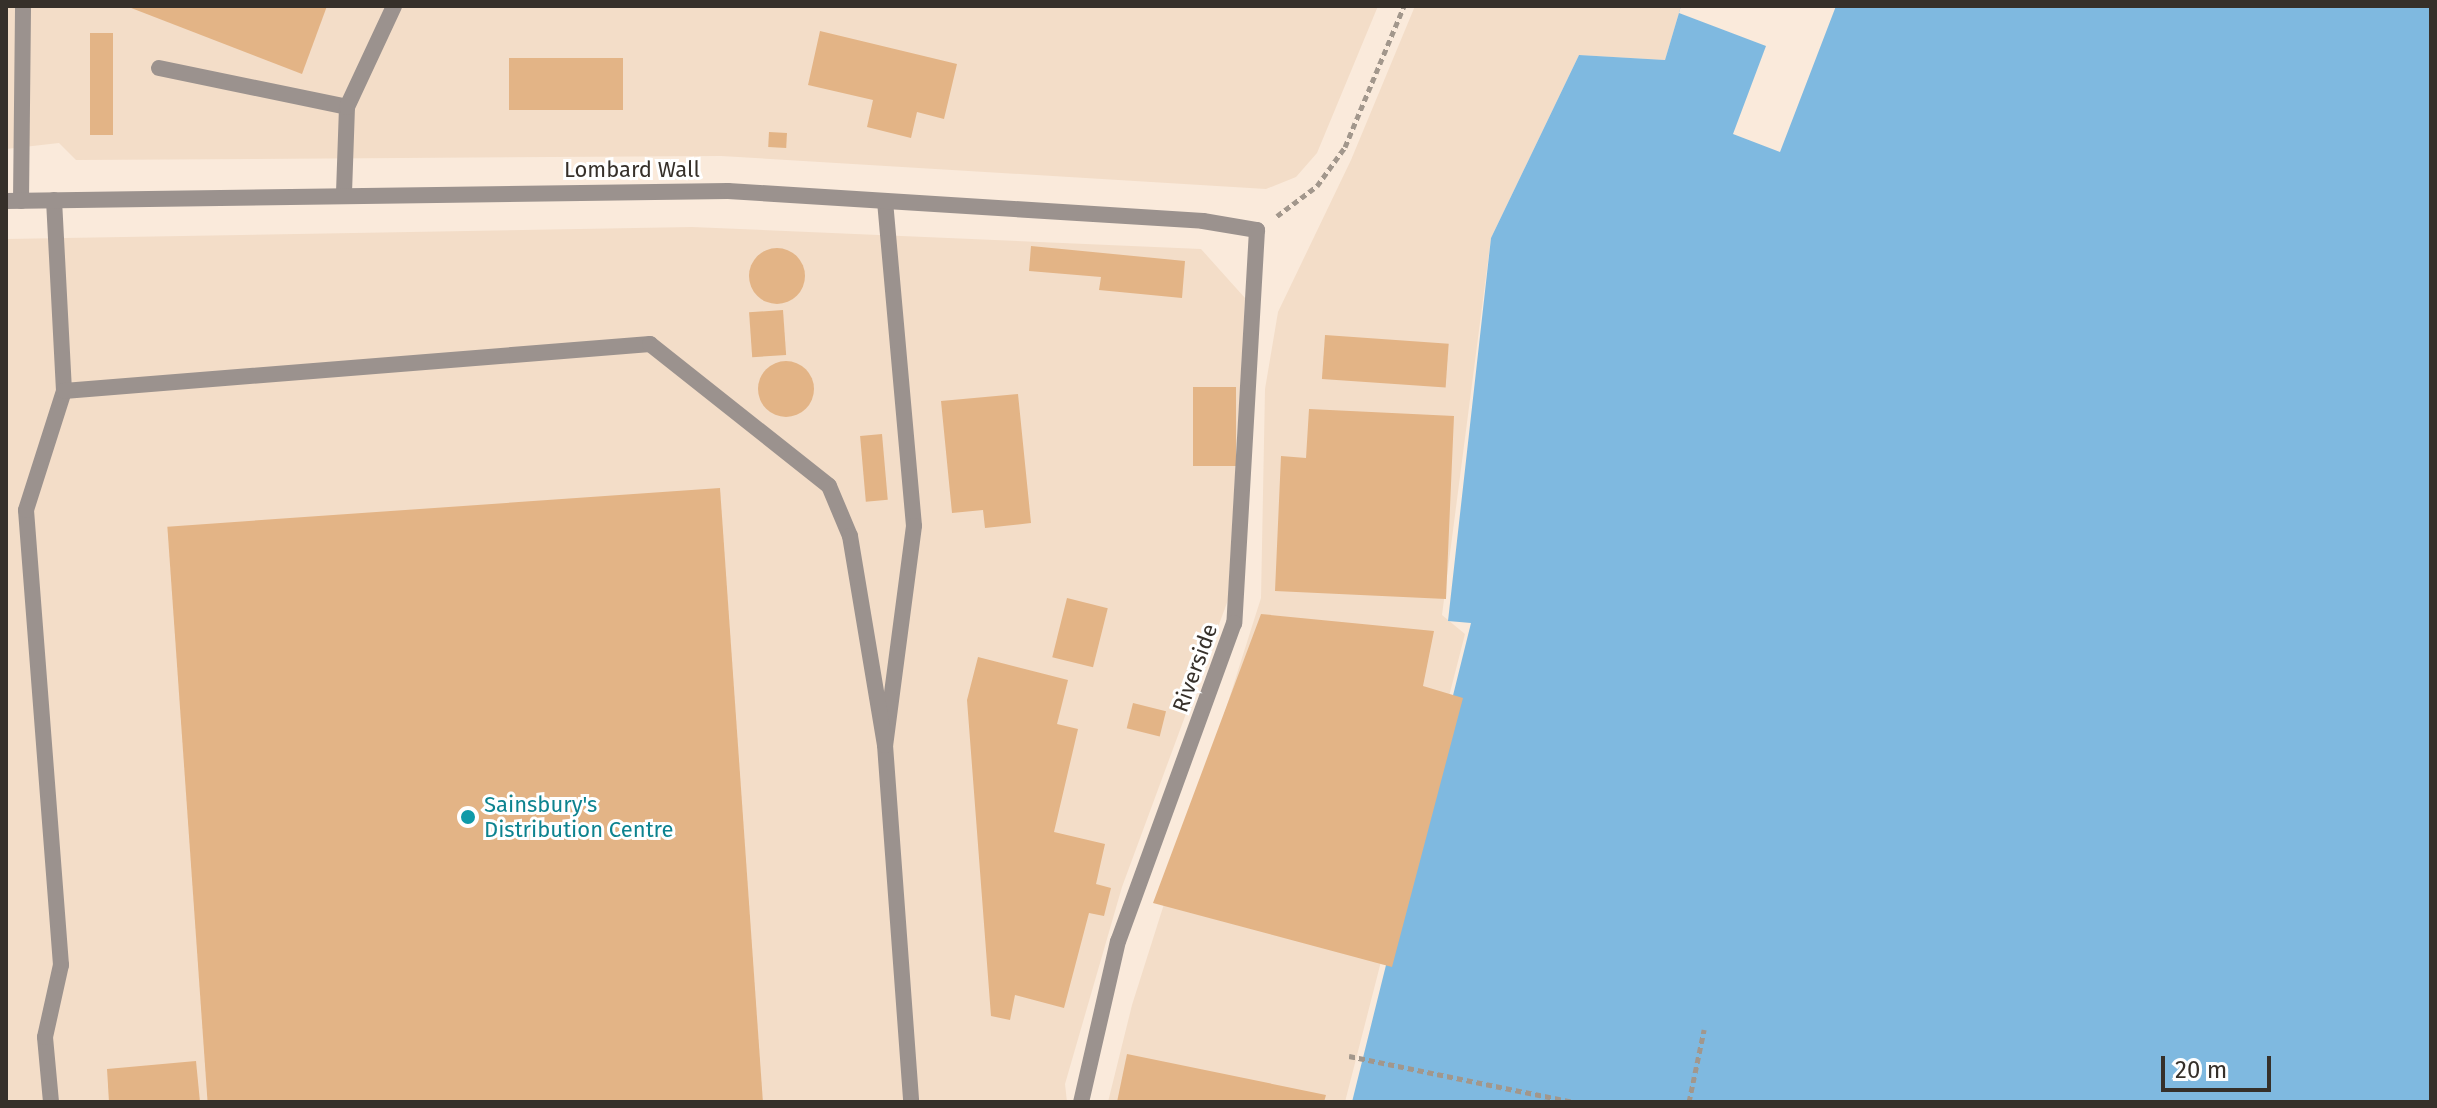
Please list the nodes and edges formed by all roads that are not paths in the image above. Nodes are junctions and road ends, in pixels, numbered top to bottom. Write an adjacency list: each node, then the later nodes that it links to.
1 (23, 6): 7 (street)
2 (394, 6): 4 (street)
3 (159, 68): 4 (street)
4 (347, 107): 5 (street)
5 (344, 193): 6 (street, Lombard Wall); 8 (street, Lombard Wall)
6 (54, 200): 7 (street, Lombard Wall); 10 (street)
7 (14, 201)
8 (885, 201): 9 (street, Lombard Wall); 11 (street)
9 (1257, 230): 14 (street, Riverside)
10 (64, 391): 11 (street); 12 (street)
11 (885, 745): 13 (street)
12 (51, 1102)
13 (911, 1102)
14 (1081, 1102)

